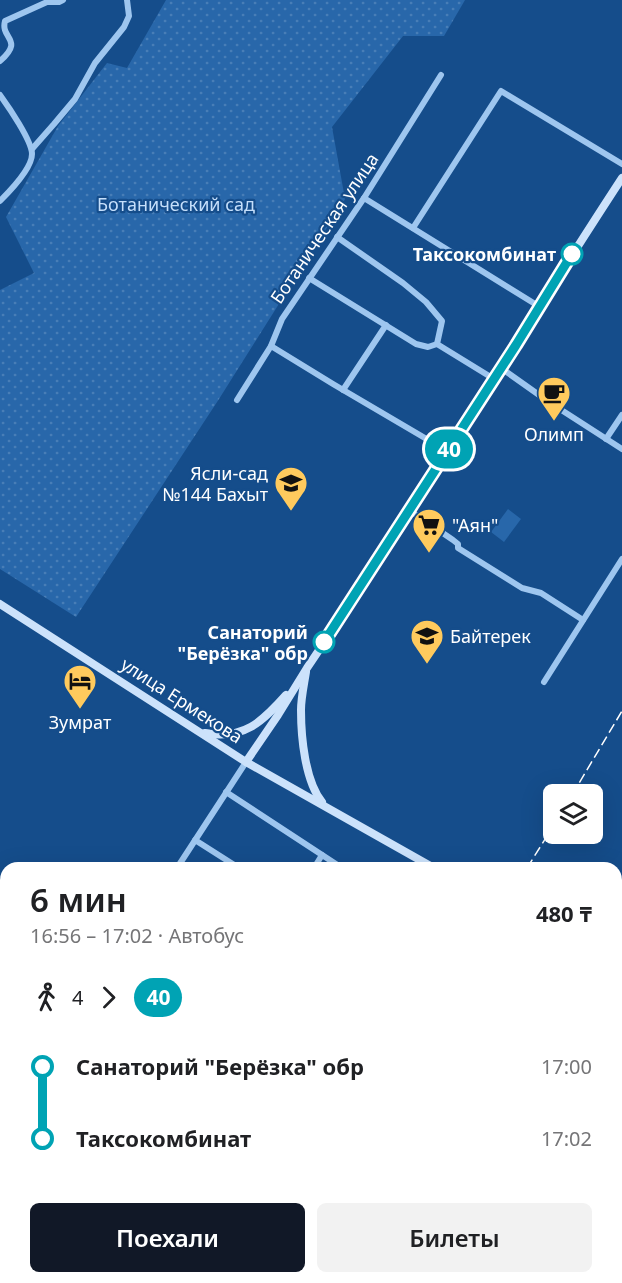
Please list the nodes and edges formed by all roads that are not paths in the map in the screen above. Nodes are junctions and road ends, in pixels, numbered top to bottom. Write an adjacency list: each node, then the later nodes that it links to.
1 (63, 0): 3 (street)
2 (127, 0): 6 (street)
3 (0, 61)
4 (441, 75): 9 (street, Ботаническая улица)
5 (0, 95): 6 (street)
6 (32, 149): 10 (street)
7 (622, 164): 11 (street)
8 (622, 178): 14 (main road, улица Ермекова)
9 (364, 198): 11 (street); 12 (street, Ботаническая улица)
10 (0, 201)
11 (412, 228): 14 (street)
12 (337, 237): 13 (street, Ботаническая улица); 16 (street)
13 (309, 278): 15 (street); 17 (street, Ботаническая улица)
14 (540, 307): 18 (main road, улица Ермекова)
15 (386, 325): 16 (street); 20 (street)
16 (437, 344): 19 (street)
17 (271, 346): 20 (street); 21 (street, Ботаническая улица)
18 (501, 368): 19 (main road, улица Ермекова); 23 (street)
19 (494, 379): 25 (main road, улица Ермекова)
20 (343, 390): 25 (street)
21 (237, 400)
22 (622, 415): 23 (street)
23 (606, 439): 24 (street)
24 (622, 449)
25 (447, 451): 26 (main road, улица Ермекова)
26 (409, 510): 29 (street); 30 (main road, улица Ермекова)
27 (622, 559): 29 (street)
28 (0, 604): 32 (main road, улица Ермекова)
29 (583, 620): 31 (street)
30 (307, 668): 32 (main road); 33 (main road, улица Ермекова); 35 (main road)
31 (544, 682)
32 (202, 733): 33 (main road, улица Ермекова)
33 (246, 762): 34 (street); 35 (main road)
34 (226, 792): 36 (street); 37 (street)
35 (327, 807): 42 (main road)
36 (195, 840): 38 (street); 39 (street)
37 (322, 855): 40 (street); 41 (street)
38 (181, 862)
39 (230, 862)
40 (318, 862)
41 (333, 862)
42 (423, 862)

